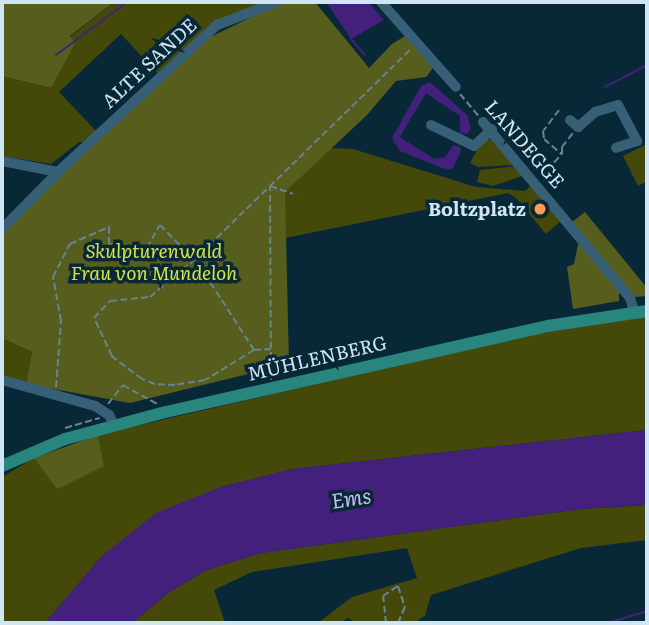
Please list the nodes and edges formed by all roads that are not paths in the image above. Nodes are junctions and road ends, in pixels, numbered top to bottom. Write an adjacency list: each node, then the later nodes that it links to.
1 (277, 2): 8 (street, ALTE SANDE)
2 (381, 2): 3 (street)
3 (456, 87)
4 (574, 124): 6 (street)
5 (431, 125): 10 (street, LANDEGGE)
6 (616, 148)
7 (2, 161): 8 (street)
8 (58, 172): 9 (street, ALTE SANDE)
9 (2, 229)
10 (641, 312): 12 (main road, MÜHLENBERG)
11 (2, 380): 12 (street)
12 (111, 420): 13 (main road, MÜHLENBERG)
13 (2, 466)

